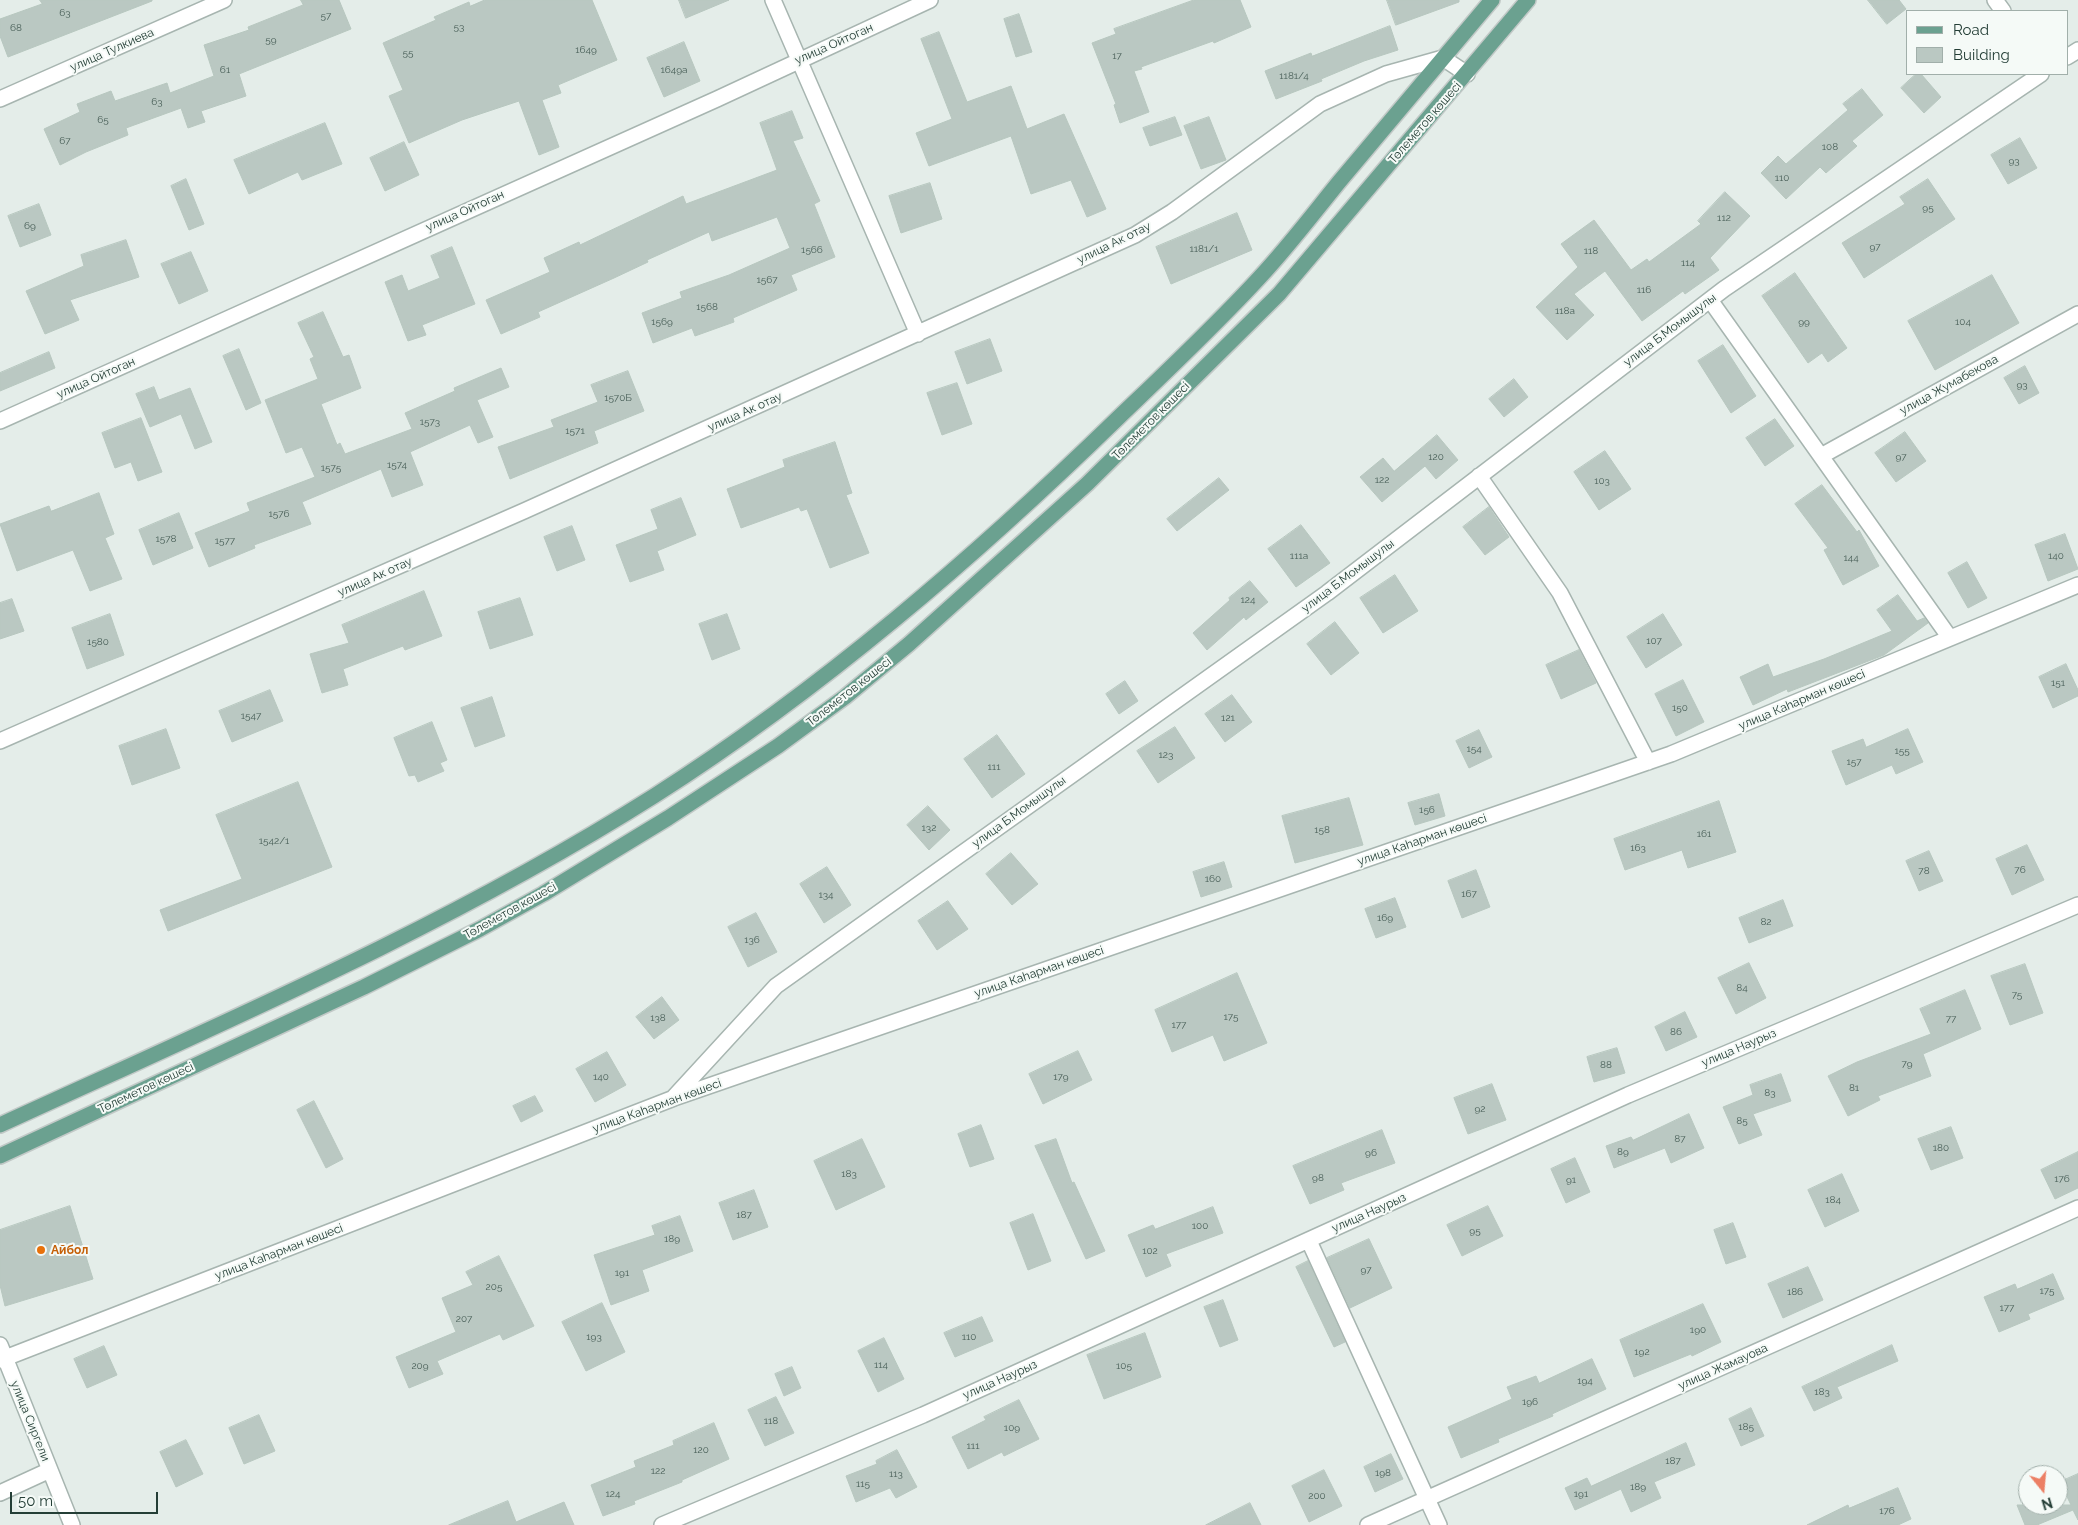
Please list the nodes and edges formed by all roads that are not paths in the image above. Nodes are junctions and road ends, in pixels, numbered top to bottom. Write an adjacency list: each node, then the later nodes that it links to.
1 (224, 0): 12 (street, улица Тулкиева)
2 (774, 0): 9 (street)
3 (930, 0): 9 (street, улица Ойтоган)
4 (1492, 0): 8 (main road, Төлеметов көшесі)
5 (1528, 0): 10 (main road, Төлеметов көшесі)
6 (1994, 0): 7 (street)
7 (2002, 10)
8 (1443, 58): 10 (street); 15 (street, улица Ак отау); 25 (main road, Төлеметов көшесі)
9 (800, 59): 15 (street); 16 (street, улица Ойтоган)
10 (1467, 74): 26 (main road, Төлеметов көшесі)
11 (2040, 75): 13 (street, улица Б.Момышулы)
12 (0, 99)
13 (1710, 300): 17 (street); 18 (street, улица Б.Момышулы)
14 (2078, 314): 17 (street, улица Жумабекова)
15 (918, 334): 21 (street, улица Ак отау)
16 (0, 421)
17 (1821, 456): 20 (street)
18 (1480, 476): 22 (street); 24 (street, улица Б.Момышулы)
19 (2078, 585): 20 (street, улица Каһарман көшесі)
20 (1950, 638): 22 (street, улица Каһарман көшесі)
21 (0, 741)
22 (1648, 762): 24 (street, улица Каһарман көшесі)
23 (2078, 905): 28 (street, улица Наурыз)
24 (674, 1098): 29 (street, улица Каһарман көшесі)
25 (0, 1125)
26 (0, 1156)
27 (2078, 1208): 32 (street, улица Жамауова)
28 (1309, 1241): 32 (street); 34 (street, улица Наурыз)
29 (2, 1354): 30 (street, улица Сиргели)
30 (50, 1470): 31 (street); 33 (street, улица Сиргели)
31 (0, 1493)
32 (1427, 1498): 35 (street, улица Жамауова); 36 (street)
33 (72, 1525)
34 (662, 1525)
35 (1368, 1525)
36 (1439, 1525)

